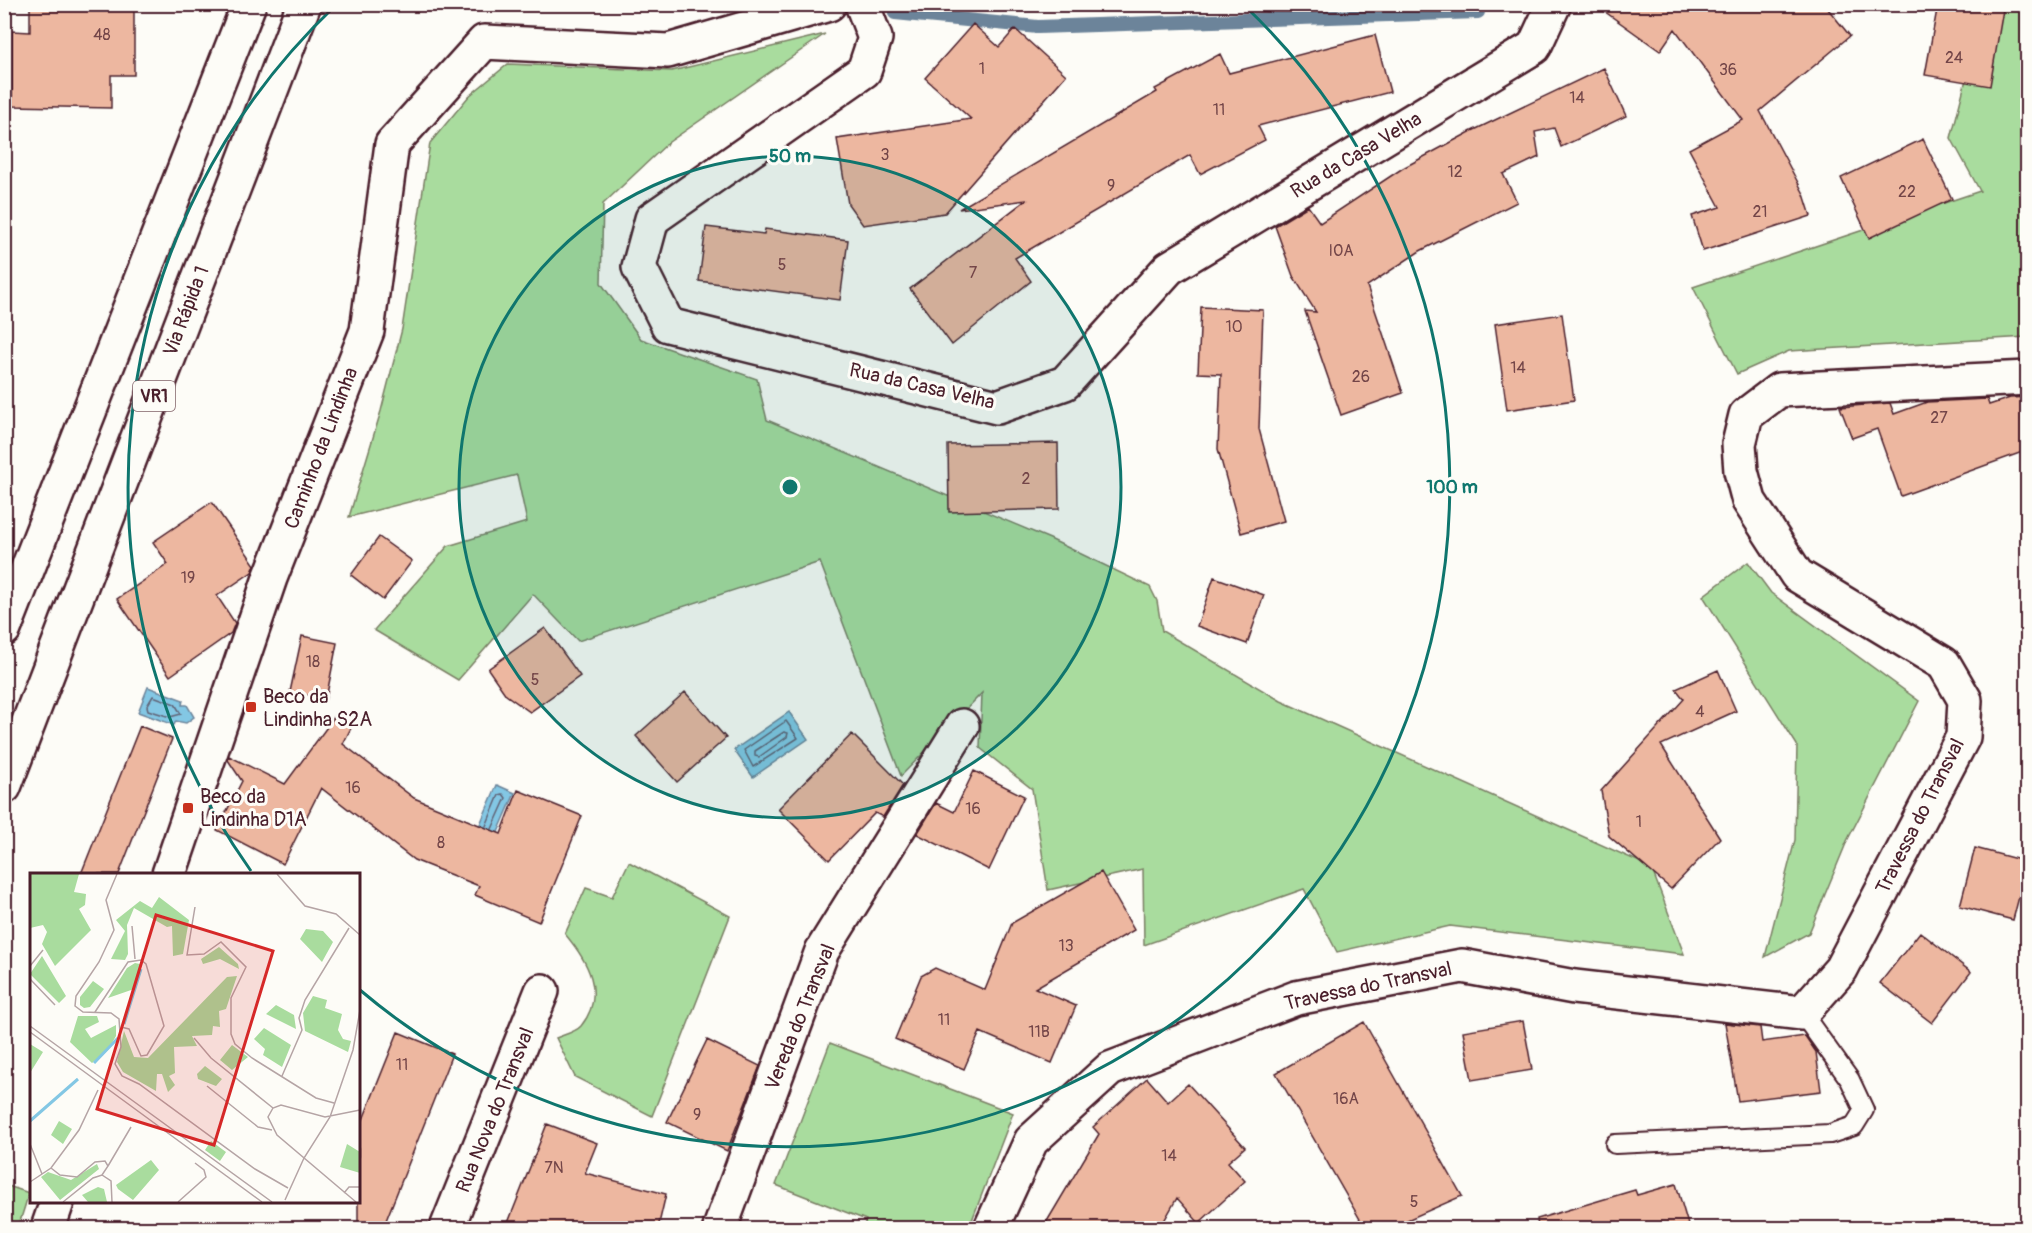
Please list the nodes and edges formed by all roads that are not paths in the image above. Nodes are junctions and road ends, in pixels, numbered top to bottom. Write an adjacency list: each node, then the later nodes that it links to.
1 (249, 4): 7 (main road)
2 (304, 4): 9 (main road, Via Rápida 1 / VR1)
3 (829, 4): 10 (main road, Caminho da Lindinha)
4 (862, 4): 5 (main road, Rua da Casa Velha)
5 (1554, 4)
6 (2028, 378): 12 (main road, Travessa do Transval)
7 (4, 629)
8 (962, 726): 17 (main road, Vereda do Transval)
9 (4, 787)
10 (169, 873)
11 (542, 991): 16 (main road, Rua Nova do Transval)
12 (1802, 1013): 13 (lane); 18 (main road, Travessa do Transval)
13 (1615, 1144)
14 (57, 1203): 15 (main road)
15 (48, 1228)
16 (447, 1228)
17 (720, 1228)
18 (991, 1228)

